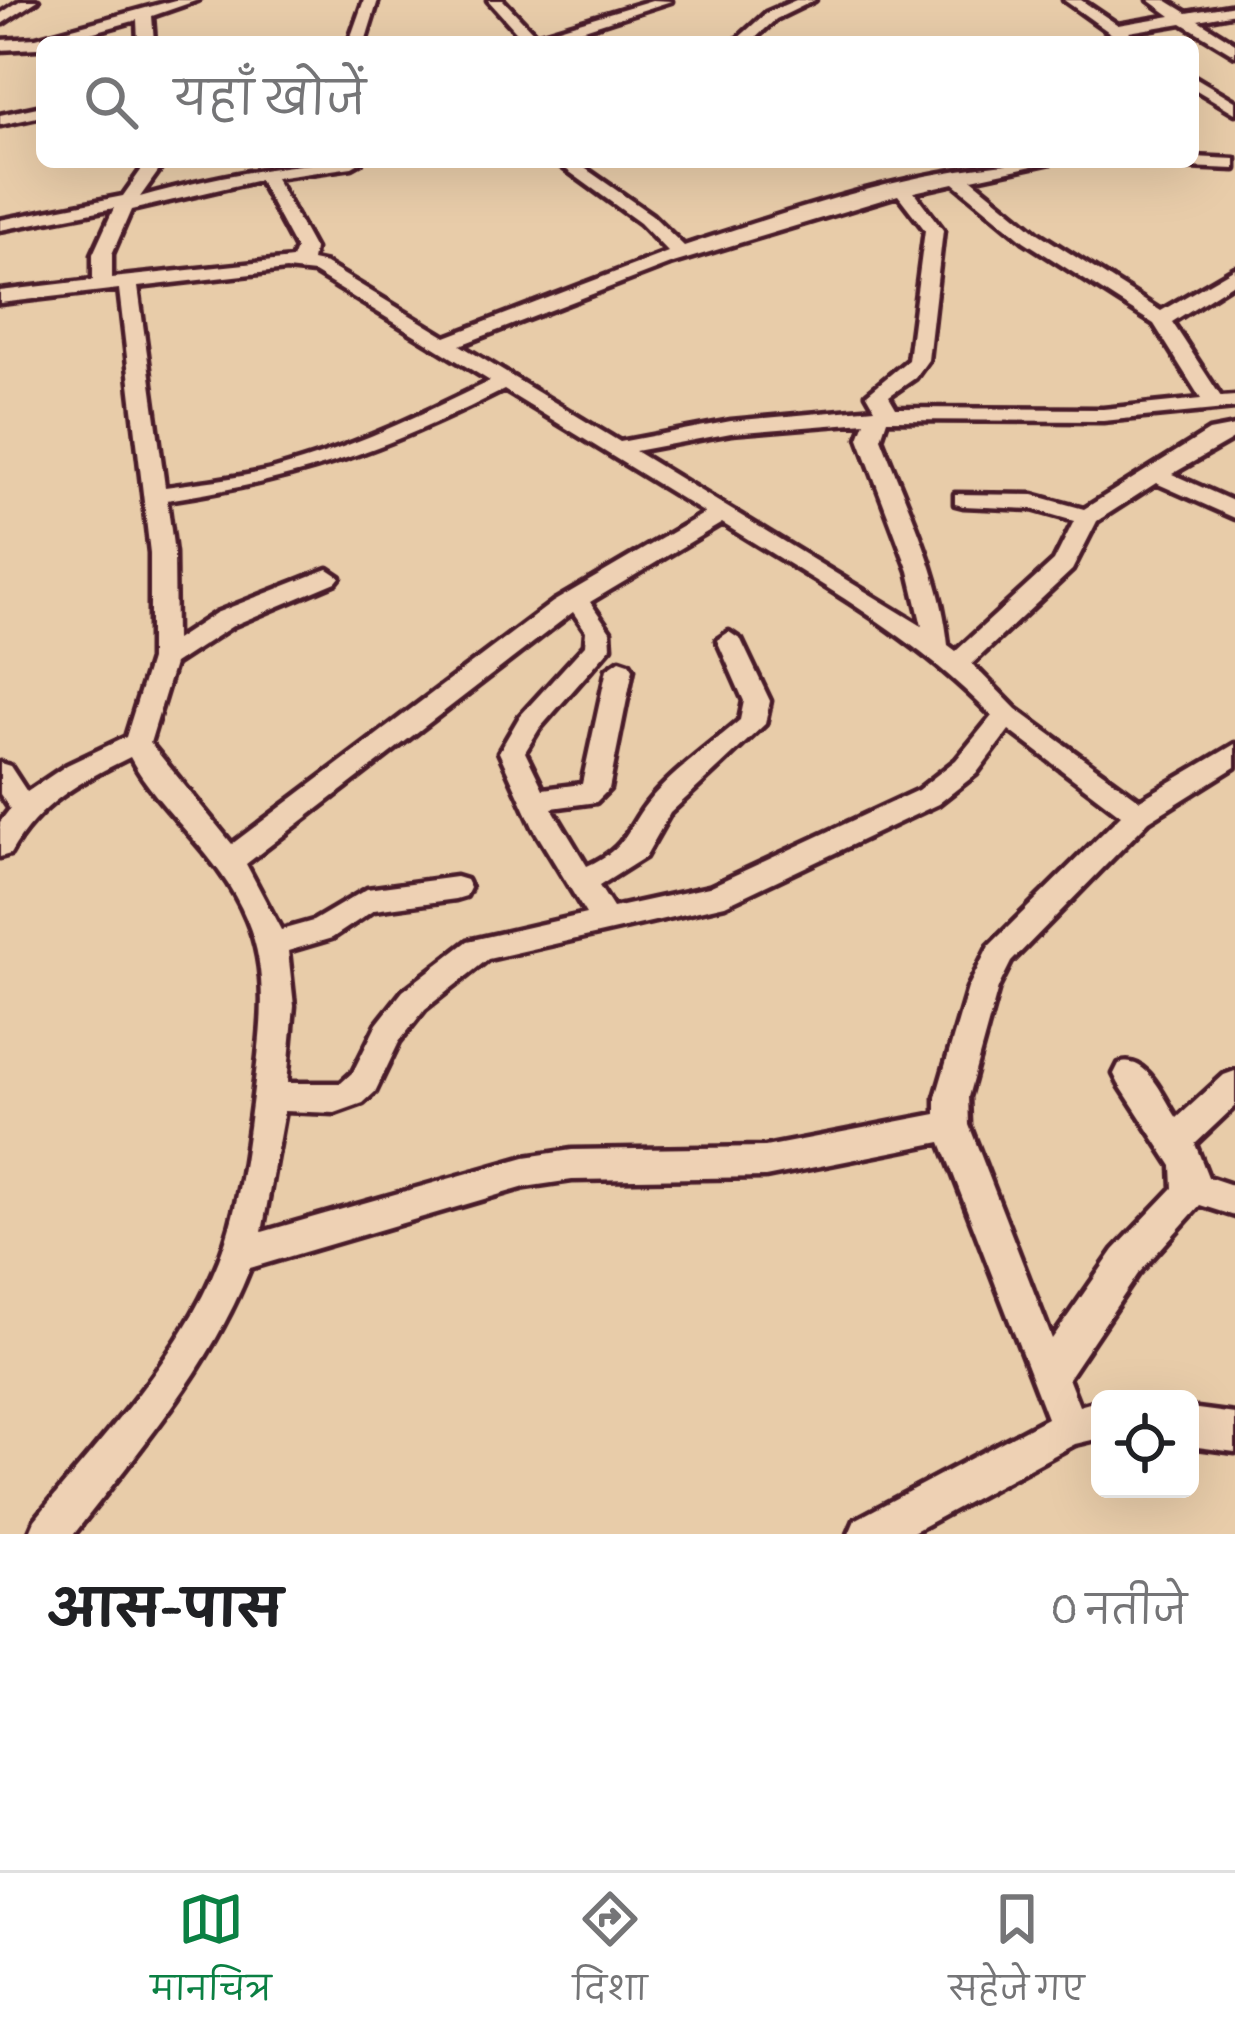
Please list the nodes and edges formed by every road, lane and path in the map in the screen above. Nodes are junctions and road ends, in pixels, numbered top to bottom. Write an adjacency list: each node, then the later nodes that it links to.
1 (31, 0): 12 (street)
2 (190, 0): 10 (street)
3 (370, 0): 16 (street)
4 (495, 0): 17 (street)
5 (808, 0): 19 (street)
6 (1071, 0): 13 (street)
7 (1156, 0): 11 (street)
8 (664, 1): 18 (street)
9 (1235, 9): 11 (street)
10 (144, 11): 14 (street); 15 (street)
11 (1184, 18): 13 (street); 23 (street)
12 (0, 21)
13 (1115, 30): 20 (street)
14 (60, 36)
15 (146, 36)
16 (359, 36)
17 (526, 36)
18 (543, 36)
19 (748, 36)
20 (1124, 36)
21 (36, 41): 22 (street)
22 (0, 45)
23 (1235, 50)
24 (1199, 85): 25 (street)
25 (1235, 108)
26 (36, 112): 27 (street)
27 (0, 120)
28 (1199, 162): 29 (street)
29 (1235, 164)
30 (152, 168): 37 (street)
31 (308, 168): 34 (street)
32 (574, 168): 39 (street)
33 (993, 168): 35 (street)
34 (264, 174): 37 (street); 40 (street)
35 (958, 178): 36 (street); 44 (street)
36 (903, 190): 39 (street); 49 (street)
37 (127, 203): 38 (street); 42 (street)
38 (0, 226)
39 (678, 251): 45 (street)
40 (298, 263): 42 (street); 45 (street)
41 (1235, 274): 44 (street)
42 (116, 286): 43 (street); 53 (street)
43 (2, 304)
44 (1161, 320): 47 (street)
45 (444, 345): 46 (street)
46 (504, 382): 51 (street); 53 (street)
47 (1225, 404): 48 (street)
48 (1161, 412): 49 (street); 50 (street)
49 (884, 414): 51 (street); 61 (street)
50 (1233, 432): 52 (street)
51 (616, 451): 56 (street)
52 (1152, 473): 55 (street); 57 (street)
53 (158, 495): 62 (street)
54 (963, 499): 57 (street)
55 (1235, 511)
56 (719, 515): 59 (street); 61 (street)
57 (1088, 517): 63 (street)
58 (328, 577): 62 (street)
59 (576, 599): 69 (street); 73 (street)
60 (729, 640): 74 (street)
61 (936, 647): 63 (street)
62 (164, 660): 66 (street)
63 (957, 664): 65 (street)
64 (620, 669): 69 (street)
65 (1007, 715): 71 (street); 76 (street)
66 (137, 743): 70 (street); 73 (street)
67 (1235, 754): 71 (street)
68 (0, 773): 70 (street)
69 (534, 800): 74 (street)
70 (23, 807): 72 (street)
71 (1139, 814): 81 (street)
72 (0, 846)
73 (231, 860): 77 (street)
74 (581, 881): 76 (street)
75 (456, 888): 77 (street)
76 (607, 922): 80 (street)
77 (272, 944): 80 (street)
78 (1130, 1074): 82 (street)
79 (1235, 1085): 82 (street)
80 (270, 1096): 85 (street)
81 (953, 1125): 85 (street); 86 (street)
82 (1174, 1142): 83 (street)
83 (1190, 1186): 84 (street); 86 (street)
84 (1235, 1201)
85 (238, 1255): 90 (street)
86 (1047, 1377): 87 (street)
87 (1084, 1423): 91 (street)
88 (1199, 1428): 89 (street)
89 (1235, 1432)
90 (49, 1534)
91 (869, 1534)

